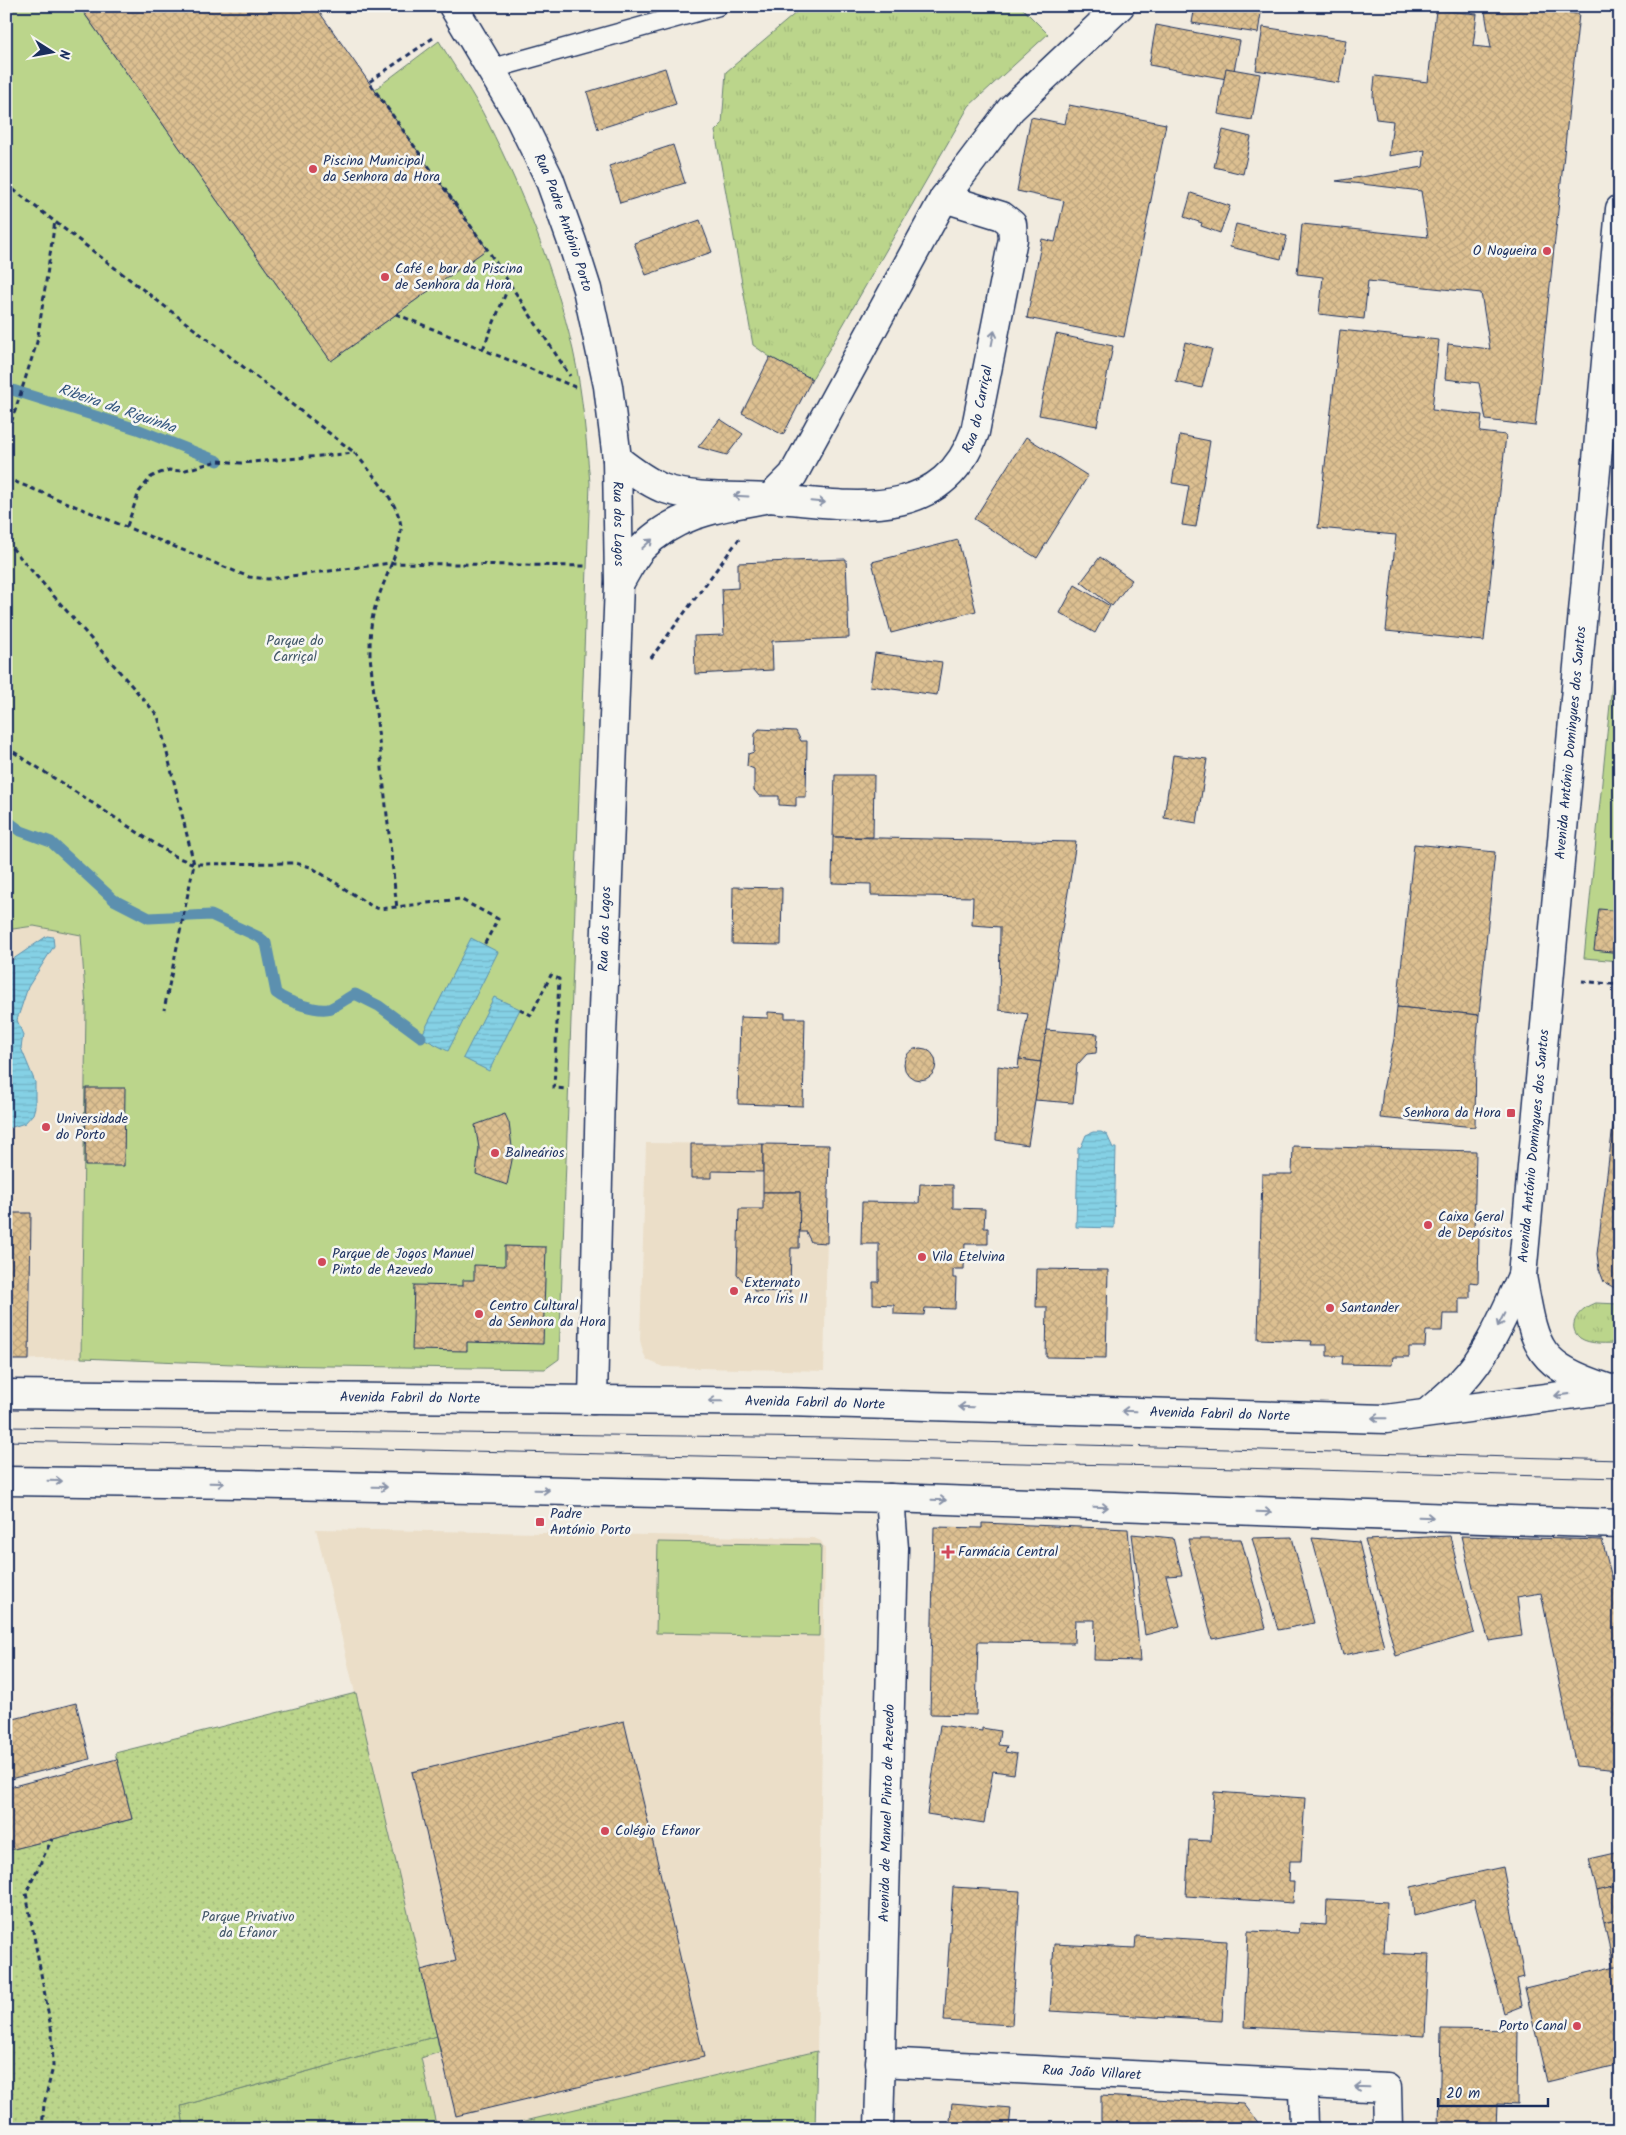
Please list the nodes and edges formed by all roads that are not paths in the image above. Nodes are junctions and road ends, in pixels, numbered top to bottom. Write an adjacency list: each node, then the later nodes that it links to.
1 (717, 6): 4 (lane)
2 (1120, 6): 5 (street)
3 (457, 13): 4 (street, Rua Padre António Porto)
4 (490, 69): 7 (street, Rua Padre António Porto)
5 (944, 198): 8 (street); 8 (street, Rua do Carriçal, one-way to 5)
6 (1620, 209): 10 (street, Avenida António Domingues dos Santos)
7 (617, 459): 8 (street, Rua do Carriçal, one-way to 7); 9 (street, Rua dos Lagos)
8 (770, 498): 9 (street, Rua do Carriçal, one-way to 8)
9 (618, 584): 13 (street, Rua dos Lagos)
10 (1522, 1276): 11 (street); 14 (street, one-way to 14)
11 (1615, 1388): 14 (street, Avenida Fabril do Norte, one-way to 14)
12 (6, 1394): 13 (street, Avenida Fabril do Norte)
13 (593, 1400): 14 (street, Avenida Fabril do Norte, one-way to 13)
14 (1427, 1413)
15 (6, 1481): 16 (street, one-way to 16)
16 (890, 1498): 17 (street, one-way to 17); 18 (street, Avenida de Manuel Pinto de Azevedo)
17 (1620, 1524)
18 (880, 2062): 19 (street, Rua João Villaret); 20 (street, Avenida de Manuel Pinto de Azevedo)
19 (1303, 2085): 21 (street); 22 (street, Rua João Villaret, one-way to 19)
20 (879, 2129)
21 (1304, 2129)
22 (1388, 2129)

